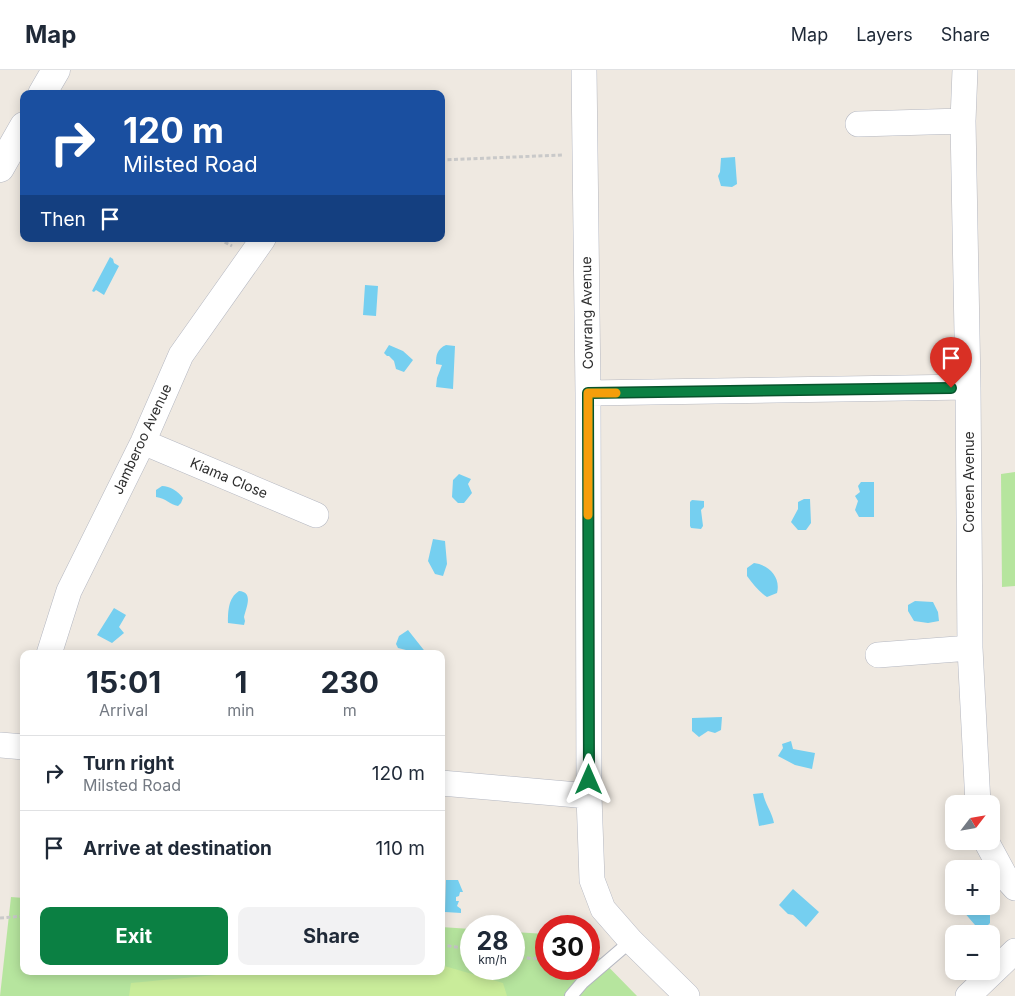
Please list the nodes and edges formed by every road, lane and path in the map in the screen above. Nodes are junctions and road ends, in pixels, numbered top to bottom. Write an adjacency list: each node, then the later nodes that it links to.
1 (56, 70): 4 (street)
2 (584, 70): 8 (street, Cowrang Avenue)
3 (964, 70): 5 (street, Coreen Avenue)
4 (44, 90)
5 (963, 121): 6 (street); 12 (street, Coreen Avenue)
6 (858, 124)
7 (20, 133): 10 (street)
8 (585, 154): 9 (path); 13 (street, Cowrang Avenue)
9 (445, 160)
10 (0, 168)
11 (261, 242): 14 (street, Jamberoo Avenue)
12 (968, 388): 13 (street); 16 (street, Coreen Avenue)
13 (588, 393): 21 (street, Cowrang Avenue)
14 (143, 442): 15 (street, Kiama Close); 17 (street, Jamberoo Avenue)
15 (316, 514)
16 (970, 648): 18 (street); 20 (street, Coreen Avenue)
17 (50, 650)
18 (878, 656)
19 (445, 783): 21 (street)
20 (978, 795)
21 (589, 796): 26 (street, Cowrang Avenue)
22 (992, 850): 23 (street)
23 (1012, 880)
24 (20, 916): 25 (path)
25 (0, 918)
26 (631, 940): 30 (lane); 31 (street, Cowrang Avenue)
27 (445, 945): 28 (path)
28 (460, 947)
29 (1015, 951): 32 (street)
30 (572, 996)
31 (687, 996)
32 (968, 996)

